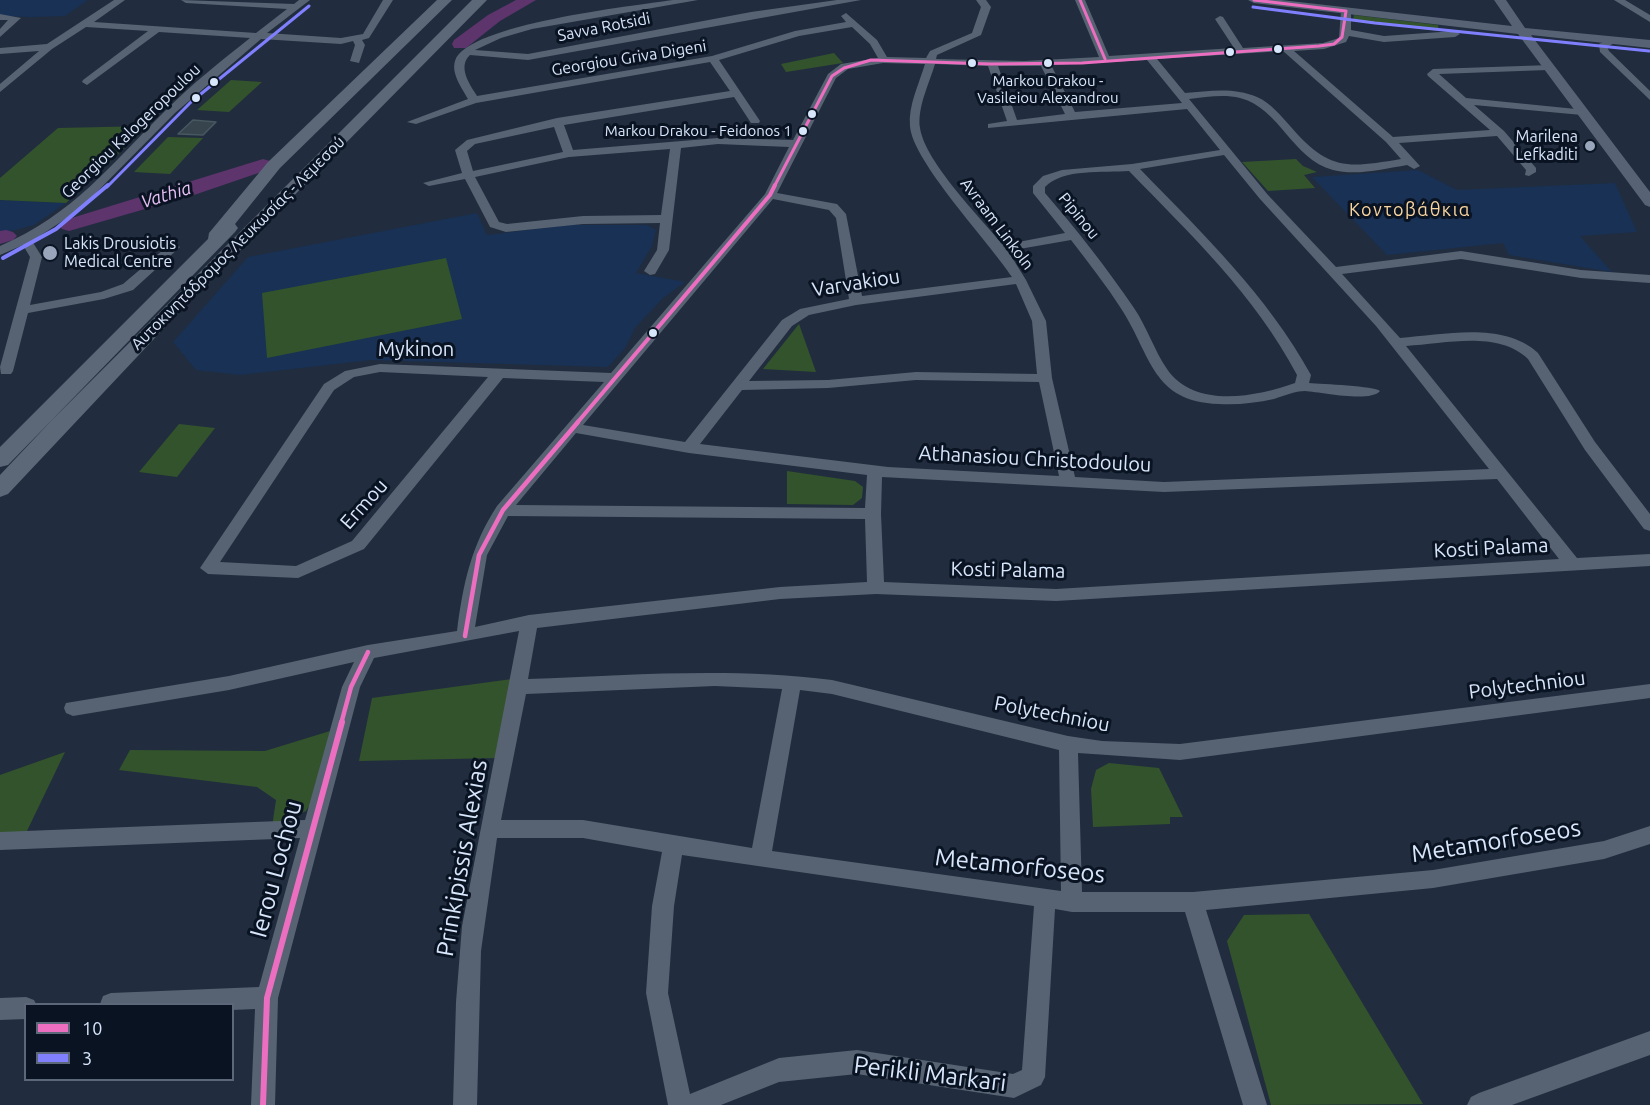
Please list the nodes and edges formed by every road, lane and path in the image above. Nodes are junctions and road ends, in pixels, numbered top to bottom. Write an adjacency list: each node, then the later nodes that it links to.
1 (120, 0): 23 (street)
2 (186, 0): 16 (street)
3 (388, 0): 33 (street)
4 (445, 0): 83 (highway)
5 (462, 0): 25 (highway, Αυτοκινητόδρομος Λευκωσίας - Λεμεσού)
6 (480, 0): 25 (highway, Αυτοκινητόδρομος Λευκωσίας - Λεμεσού)
7 (491, 0): 84 (highway)
8 (693, 0): 27 (street)
9 (856, 0): 17 (street, Savva Rotsidi)
10 (981, 0): 46 (street)
11 (1080, 0): 43 (street)
12 (1254, 0): 18 (main road)
13 (1500, 0): 28 (main road)
14 (1512, 0): 28 (main road)
15 (1618, 0): 21 (street)
16 (301, 3): 32 (street, Georgiou Kalogeropoulou)
17 (837, 4): 24 (street); 39 (street, Savva Rotsidi)
18 (1346, 11): 28 (main road); 29 (street)
19 (0, 16): 31 (street)
20 (1220, 19): 40 (street)
21 (1650, 19)
22 (511, 20): 27 (street)
23 (85, 24): 26 (street); 36 (street)
24 (852, 24): 42 (street, Georgiou Griva Digeni); 44 (street)
25 (446, 25): 83 (highway, Αυτοκινητόδρομος Λευκωσίας - Λεμεσού); 84 (highway, Αυτοκινητόδρομος Λευκωσίας - Λεμεσού)
26 (157, 29): 32 (street); 50 (street)
27 (518, 29): 39 (street)
28 (1525, 29): 34 (main road); 35 (main road); 49 (main road); 74 (main road)
29 (1346, 32): 30 (street); 37 (street)
30 (1455, 33)
31 (0, 34)
32 (260, 36): 33 (street); 79 (street, Georgiou Kalogeropoulou)
33 (357, 39): 45 (street)
34 (1613, 41): 35 (main road); 53 (street)
35 (1650, 42)
36 (49, 47): 38 (street); 51 (street)
37 (1286, 49): 40 (street); 65 (street)
38 (0, 51)
39 (464, 52): 54 (street)
40 (1241, 52): 41 (street)
41 (1150, 57): 43 (street); 55 (street)
42 (713, 59): 52 (street); 54 (street, Georgiou Griva Digeni)
43 (1106, 59): 47 (street)
44 (883, 60): 46 (street); 67 (street)
45 (355, 61)
46 (929, 62): 48 (street); 81 (street, Avraam Linkoln)
47 (1045, 63): 48 (street); 58 (street)
48 (992, 64): 62 (street)
49 (1547, 67): 56 (street); 57 (main road)
50 (87, 82)
51 (0, 89)
52 (734, 94): 59 (street); 60 (street)
53 (1650, 97)
54 (474, 100): 61 (street, Georgiou Griva Digeni)
55 (1186, 101): 58 (street); 65 (street); 68 (street)
56 (1466, 101): 57 (street); 64 (street)
57 (1582, 112): 76 (main road)
58 (1071, 116): 62 (street)
59 (557, 121): 69 (street); 72 (street)
60 (755, 121)
61 (412, 122)
62 (1013, 122): 63 (street)
63 (992, 126)
64 (1500, 133): 65 (street); 71 (street)
65 (1390, 140)
66 (676, 143): 67 (street); 69 (street); 77 (street)
67 (798, 144): 75 (street)
68 (1225, 152): 70 (street, Pipinou); 86 (street)
69 (569, 154): 72 (street)
70 (1132, 167): 78 (street, Pipinou); 97 (street)
71 (1529, 173)
72 (468, 174): 73 (street); 77 (street)
73 (429, 183)
74 (1650, 186)
75 (770, 195): 89 (street); 94 (street)
76 (1650, 202)
77 (666, 219): 85 (street)
78 (1075, 236): 81 (street); 97 (street, Pipinou)
79 (26, 241): 82 (street, Georgiou Kalogeropoulou); 90 (street)
80 (174, 247): 90 (street)
81 (1000, 249): 88 (street, Avraam Linkoln)
82 (0, 251)
83 (198, 257): 101 (highway, Αυτοκινητόδρομος Λευκωσίας - Λεμεσού)
84 (219, 260): 105 (highway, Αυτοκινητόδρομος Λευκωσίας - Λεμεσού)
85 (650, 271)
86 (1335, 271): 87 (street); 91 (street)
87 (1650, 279)
88 (1020, 280): 89 (street, Varvakiou); 95 (street, Avraam Linkoln)
89 (856, 301): 96 (street, Varvakiou)
90 (22, 310): 92 (street)
91 (1396, 342): 103 (street); 108 (street)
92 (6, 371)
93 (500, 372): 94 (street, Mykinon); 111 (street, Ermou); 111 (street, Mykinon)
94 (616, 378): 99 (street)
95 (1045, 378): 96 (street); 104 (street, Avraam Linkoln)
96 (738, 386): 100 (street, Varvakiou)
97 (1301, 386): 98 (street)
98 (1373, 391)
99 (573, 428): 100 (street, Athanasiou Christodoulou); 106 (street)
100 (689, 448): 102 (street, Athanasiou Christodoulou)
101 (0, 460)
102 (875, 470): 104 (street, Athanasiou Christodoulou); 107 (street)
103 (1499, 474): 104 (street, Athanasiou Christodoulou); 110 (street)
104 (1068, 481)
105 (0, 489)
106 (503, 510): 107 (street); 114 (street)
107 (873, 514): 112 (street)
108 (1650, 525)
109 (1650, 560): 110 (street, Kosti Palama)
110 (1574, 566): 112 (street, Kosti Palama)
111 (208, 568)
112 (876, 588): 113 (street, Kosti Palama)
113 (529, 622): 114 (street, Kosti Palama); 117 (street, Prinkipissis Alexias)
114 (465, 636): 115 (street, Kosti Palama)
115 (369, 652): 119 (street, Kosti Palama); 122 (street, Ierou Lochou)
116 (793, 681): 117 (street, Polytechniou); 120 (street, Polytechniou); 126 (street)
117 (519, 687): 121 (street, Prinkipissis Alexias)
118 (1650, 691): 120 (street, Polytechniou)
119 (73, 708)
120 (1068, 744): 128 (street)
121 (491, 829): 125 (street, Metamorfoseos); 136 (street, Prinkipissis Alexias)
122 (314, 830): 124 (street); 130 (street, Ierou Lochou)
123 (1650, 835): 129 (street, Metamorfoseos)
124 (0, 841)
125 (674, 844): 126 (street, Metamorfoseos); 137 (street)
126 (760, 859): 127 (street, Metamorfoseos)
127 (1045, 899): 128 (street, Metamorfoseos); 138 (street, Perikli Markari)
128 (1072, 902): 129 (street, Metamorfoseos)
129 (1192, 902): 139 (street)
130 (267, 998): 131 (street); 135 (street, Ierou Lochou)
131 (156, 1003)
132 (24, 1008): 133 (street)
133 (0, 1009)
134 (1650, 1043): 140 (street)
135 (263, 1105)
136 (465, 1105)
137 (680, 1105)
138 (691, 1105)
139 (1255, 1105)
140 (1479, 1105)

